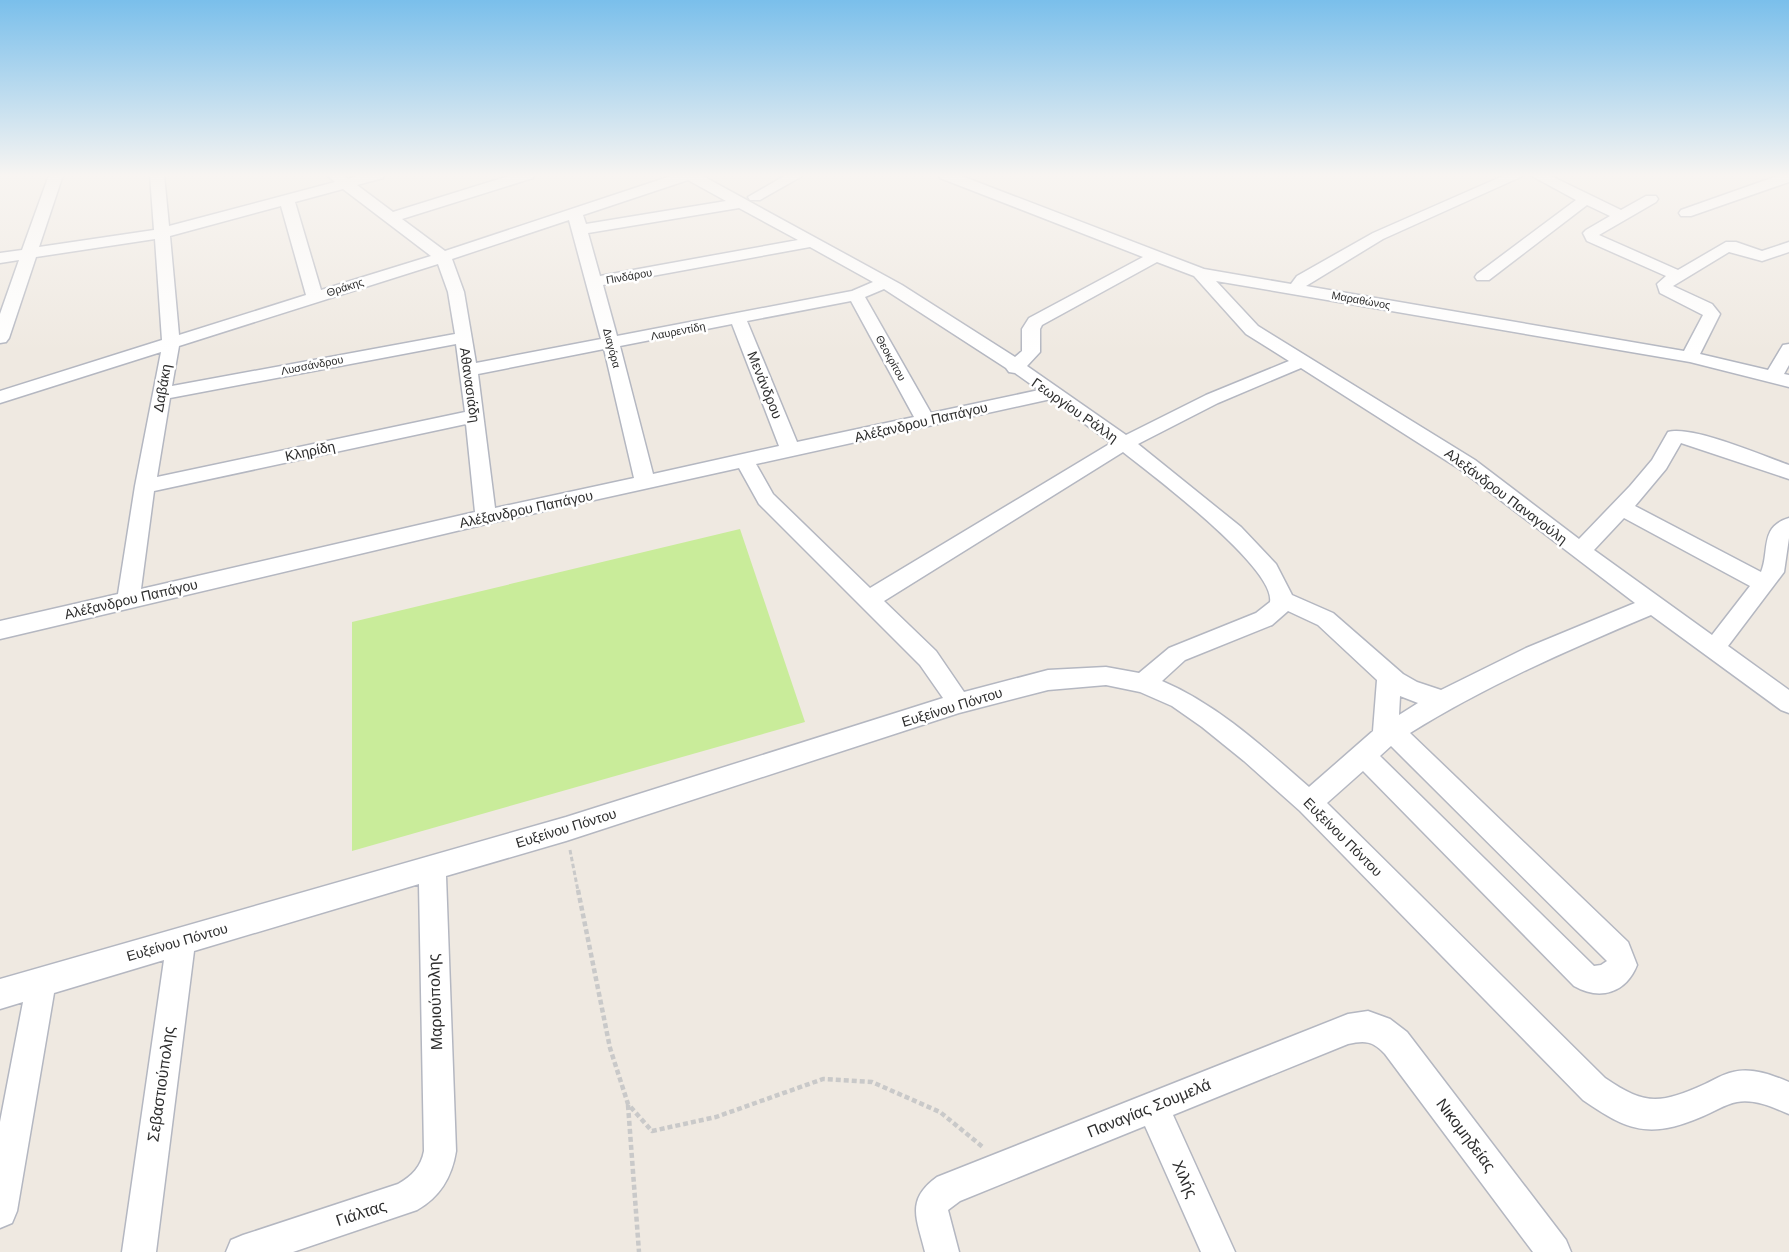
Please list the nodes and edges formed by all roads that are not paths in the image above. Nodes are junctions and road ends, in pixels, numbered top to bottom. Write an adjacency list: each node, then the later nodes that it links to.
1 (35, 233): 15 (street)
2 (159, 233): 15 (street)
3 (162, 233): 30 (street, Δαβάκη)
4 (296, 233): 26 (street)
5 (411, 233): 16 (street)
6 (533, 233): 16 (street, Θράκης)
7 (580, 233): 22 (street, Διαγόρα)
8 (799, 233): 13 (street, Γεωργίου Ράλλη)
9 (1094, 233): 17 (street, Μαραθώνος)
10 (1384, 233): 24 (street)
11 (1541, 233): 21 (street)
12 (1592, 233): 20 (street)
13 (812, 242): 22 (street, Πινδάρου); 23 (street, Γεωργίου Ράλλη)
14 (1789, 247): 20 (street)
15 (28, 253): 18 (street); 29 (street)
16 (442, 257): 26 (street, Θράκης); 28 (street, Αθανασιάδη)
17 (1154, 257): 19 (street, Μαραθώνος); 35 (street)
18 (0, 258)
19 (1200, 273): 24 (street, Μαραθώνος); 34 (street, Αλεξάνδρου Παναγούλη)
20 (1679, 276): 33 (street)
21 (1483, 277)
22 (594, 282): 31 (street, Διαγόρα)
23 (885, 283): 25 (street, Λαυρεντίδη); 35 (street, Γεωργίου Ράλλη)
24 (1295, 289): 33 (street, Μαραθώνος)
25 (856, 295): 27 (street, Λαυρεντίδη); 42 (street, Θεοκρίτου)
26 (315, 297): 30 (street, Θράκης)
27 (738, 319): 31 (street, Λαυρεντίδη); 44 (street, Μενάνδρου)
28 (464, 336): 36 (street, Αθανασιάδη); 39 (street, Λυσσάνδρου)
29 (0, 338)
30 (170, 343): 39 (street, Δαβάκη); 40 (street, Θράκης)
31 (611, 344): 36 (street, Λαυρεντίδη); 47 (street, Διαγόρα)
32 (1789, 349): 37 (street)
33 (1690, 357): 37 (street, Μαραθώνος)
34 (1301, 362): 43 (street); 52 (street, Αλεξάνδρου Παναγούλη)
35 (1015, 368): 38 (street, Γεωργίου Ράλλη)
36 (469, 370): 41 (street, Αθανασιάδη)
37 (1782, 378)
38 (1052, 393): 42 (street, Αλέξανδρου Παπάγου); 43 (street, Γεωργίου Ράλλη)
39 (161, 394): 48 (street, Δαβάκη)
40 (0, 397)
41 (475, 416): 48 (street, Κληρίδη); 50 (street, Αθανασιάδη)
42 (926, 421): 44 (street, Αλέξανδρου Παπάγου)
43 (1124, 444): 55 (street); 56 (street, Γεωργίου Ράλλη)
44 (791, 451): 45 (street, Αλέξανδρου Παπάγου)
45 (745, 462): 47 (street, Αλέξανδρου Παπάγου); 55 (street)
46 (1789, 472): 49 (street)
47 (646, 483): 50 (street, Αλέξανδρου Παπάγου)
48 (145, 486): 54 (street, Δαβάκη)
49 (1620, 507): 52 (street); 53 (street)
50 (486, 517): 54 (street, Αλέξανδρου Παπάγου)
51 (1789, 525): 53 (street)
52 (1580, 551): 57 (street, Αλεξάνδρου Παναγούλη)
53 (1764, 583): 59 (street)
54 (128, 600): 58 (street, Αλέξανδρου Παπάγου)
55 (868, 600): 63 (street)
56 (1282, 600): 60 (street); 61 (street)
57 (1655, 604): 59 (street, Αλεξάνδρου Παναγούλη); 62 (street)
58 (0, 630)
59 (1715, 647): 64 (street, Αλεξάνδρου Παναγούλη)
60 (1389, 679): 62 (street); 65 (street)
61 (1143, 682): 63 (street, Ευξείνου Πόντου); 67 (street, Ευξείνου Πόντου)
62 (1443, 700): 65 (street)
63 (959, 703): 68 (street, Ευξείνου Πόντου)
64 (1789, 703)
65 (1389, 734): 66 (street); 66 (street)
66 (1363, 756): 67 (street)
67 (1309, 803): 73 (street, Ευξείνου Πόντου)
68 (432, 868): 69 (street, Ευξείνου Πόντου); 75 (street, Μαριούπολης)
69 (181, 941): 70 (street, Ευξείνου Πόντου); 77 (street, Σεβαστιούπολης)
70 (41, 981): 71 (street, Ευξείνου Πόντου); 76 (street)
71 (0, 994)
72 (1371, 1025): 74 (street, Παναγίας Σουμελά); 81 (street, Νικομηδείας)
73 (1779, 1094)
74 (1152, 1107): 79 (street, Παναγίας Σουμελά); 80 (street, Χιλής)
75 (439, 1135): 78 (street, Γιάλτας)
76 (0, 1211)
77 (141, 1240)
78 (243, 1252)
79 (942, 1252)
80 (1218, 1252)
81 (1554, 1252)

